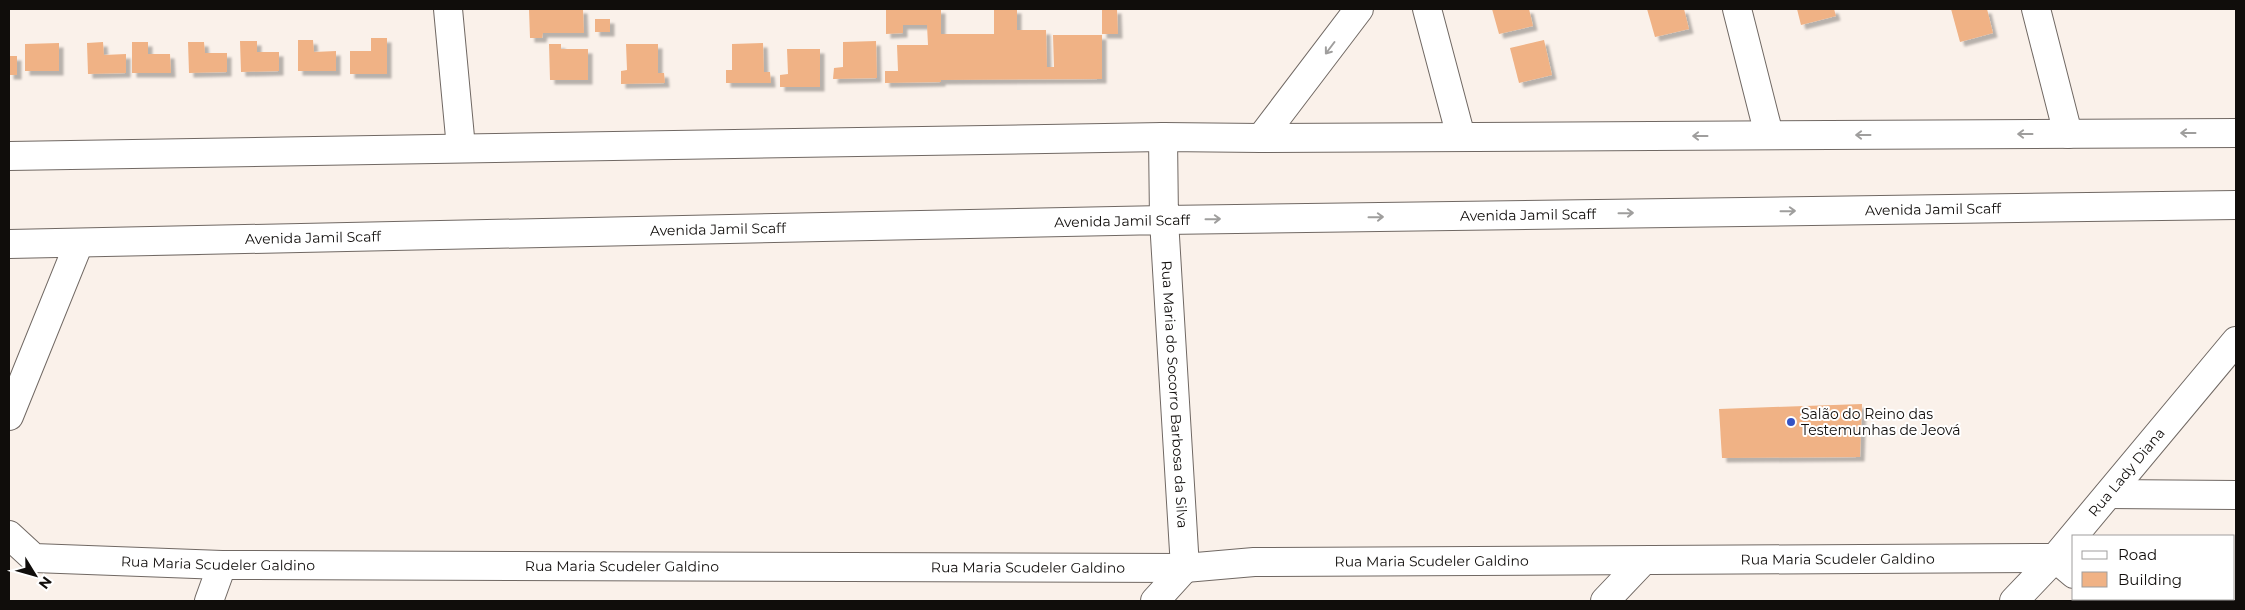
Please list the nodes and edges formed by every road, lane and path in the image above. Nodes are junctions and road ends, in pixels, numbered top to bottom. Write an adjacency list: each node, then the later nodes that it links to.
1 (448, 9): 12 (street)
2 (1359, 9): 11 (street, one-way to 11)
3 (1428, 9): 10 (street)
4 (1737, 9): 8 (street)
5 (2036, 9): 7 (street)
6 (2236, 133): 7 (street, one-way to 7)
7 (2068, 134): 8 (street, one-way to 8)
8 (1769, 135): 10 (street, one-way to 10)
9 (1163, 137): 11 (street); 12 (street); 15 (street, Rua Maria do Socorro Barbosa da Silva)
10 (1461, 137): 11 (street)
11 (1261, 138)
12 (461, 148): 13 (street)
13 (9, 156)
14 (2236, 205): 15 (street, Avenida Jamil Scaff, one-way to 14)
15 (1164, 220): 16 (street, Avenida Jamil Scaff); 28 (street, Rua Maria do Socorro Barbosa da Silva)
16 (79, 243): 17 (street, Avenida Jamil Scaff); 19 (street)
17 (9, 244)
18 (2236, 341): 20 (street, Rua Lady Diana)
19 (9, 416)
20 (2109, 494): 21 (street); 23 (street, Rua Lady Diana)
21 (2236, 495)
22 (9, 535): 26 (street, Rua Maria Scudeler Galdino)
23 (2083, 535)
24 (2072, 553): 27 (street, Rua Lady Diana)
25 (1643, 561): 27 (street, Rua Maria Scudeler Galdino); 28 (street, Rua Maria Scudeler Galdino); 31 (street)
26 (222, 565): 28 (street, Rua Maria Scudeler Galdino); 29 (street)
27 (2064, 566): 32 (street, Rua Lady Diana)
28 (1185, 568): 30 (street)
29 (209, 601)
30 (1155, 601)
31 (1605, 601)
32 (2014, 601)

